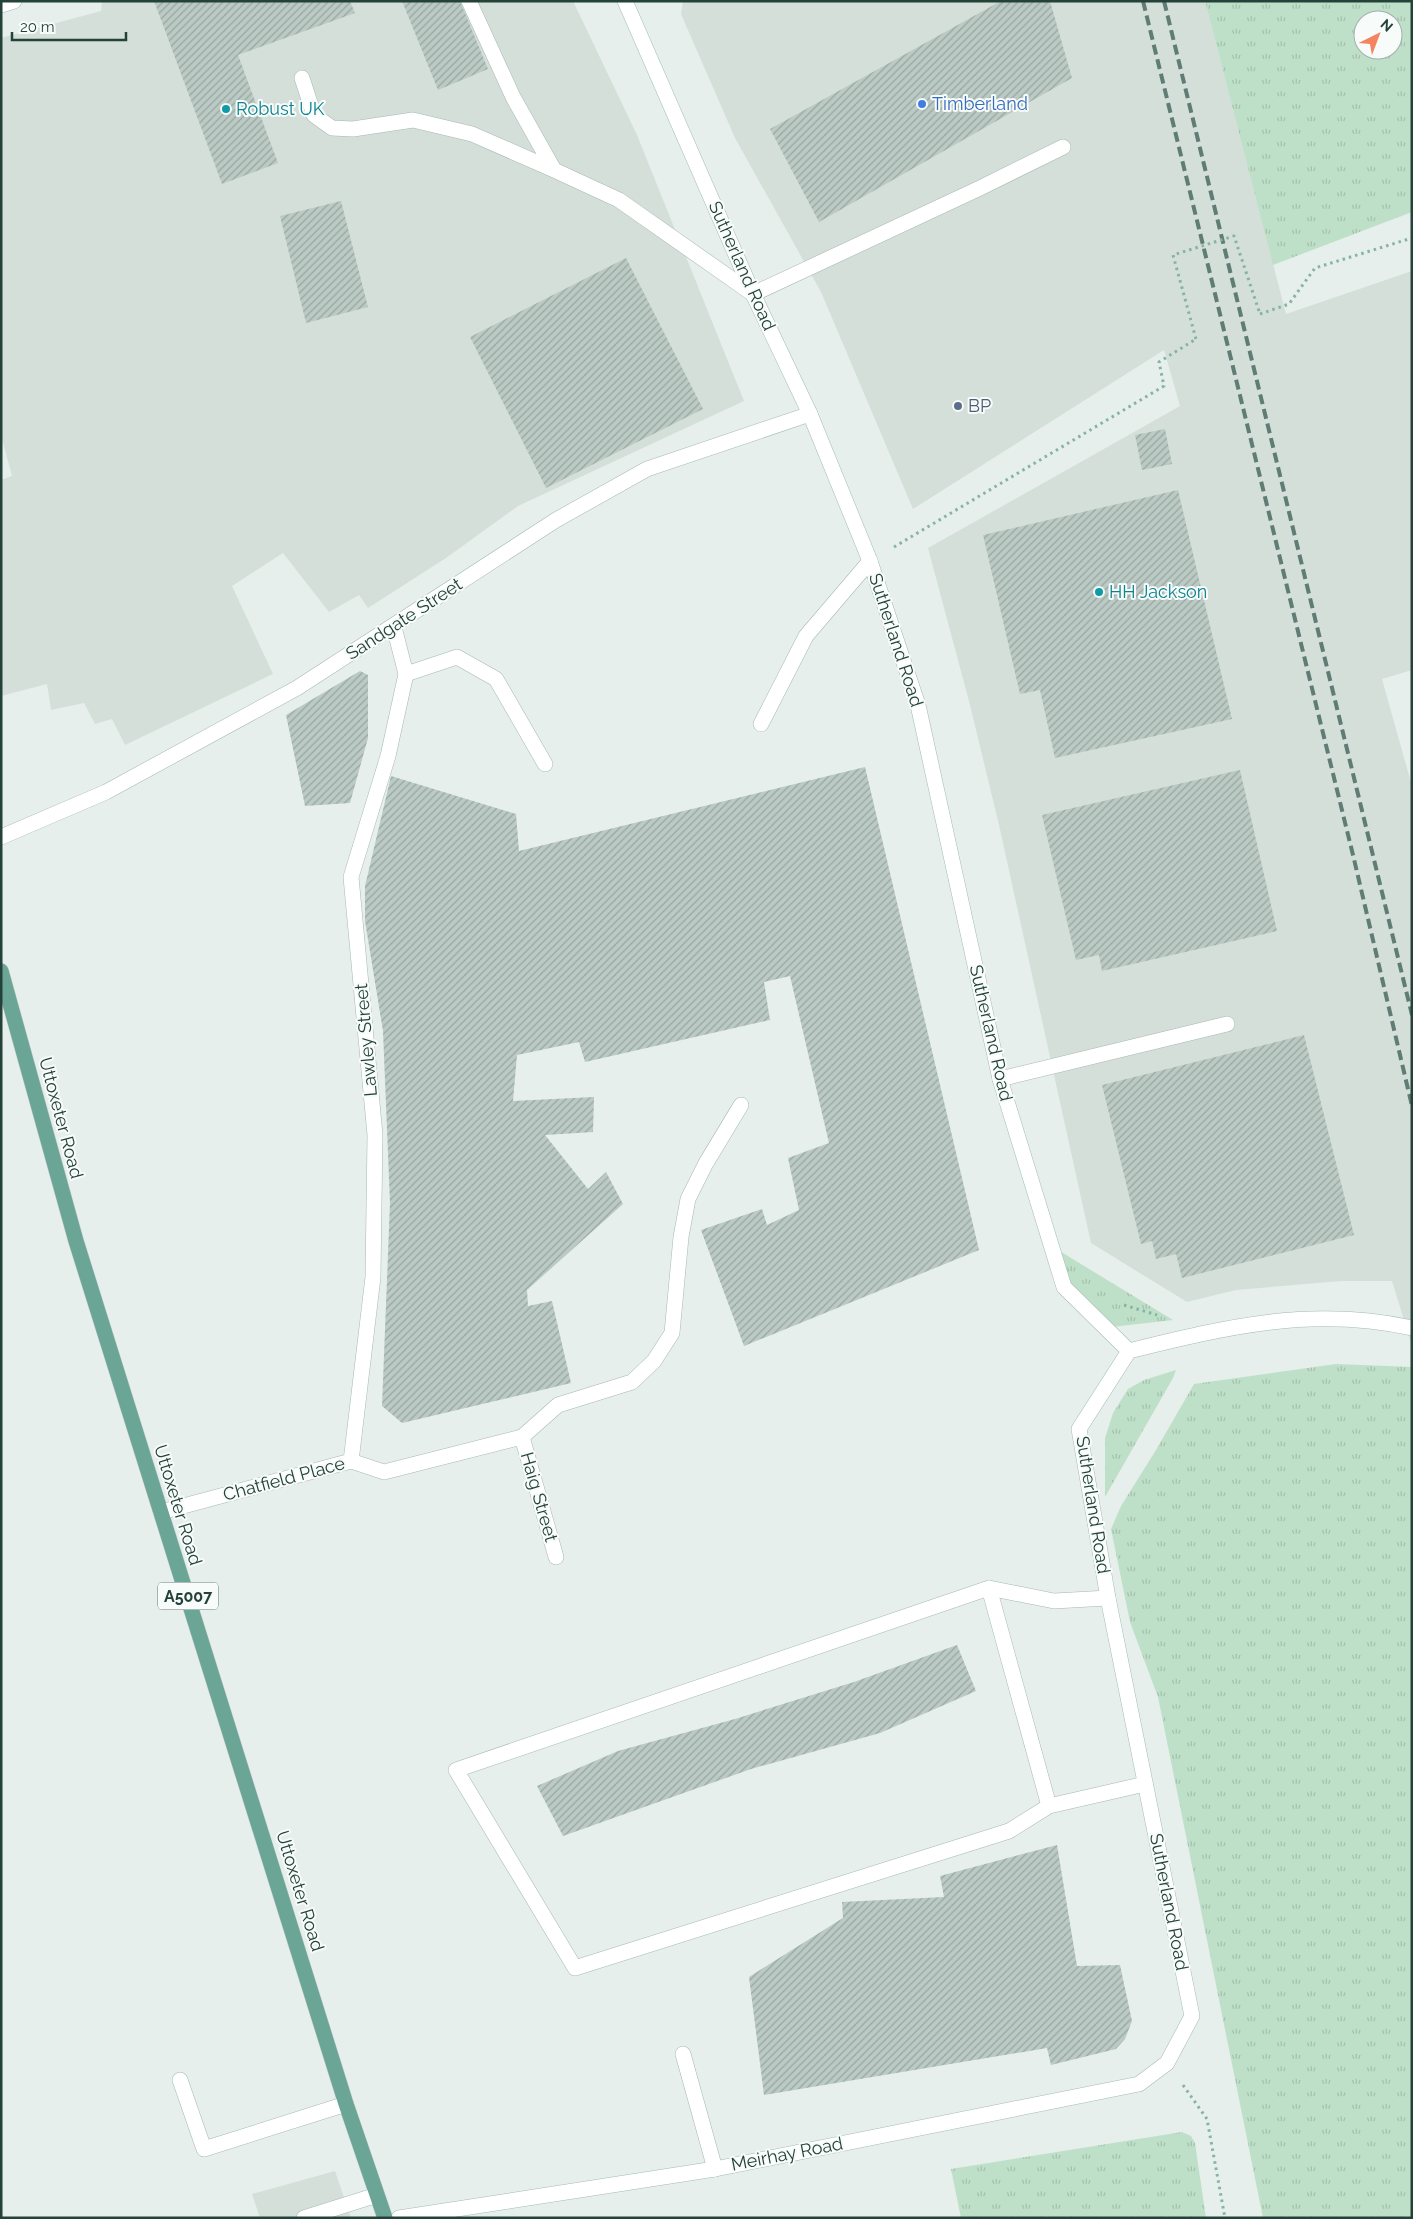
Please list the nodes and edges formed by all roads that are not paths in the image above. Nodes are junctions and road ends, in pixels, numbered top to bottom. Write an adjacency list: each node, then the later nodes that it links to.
1 (14, 1): 4 (street)
2 (469, 1): 7 (street)
3 (625, 1): 8 (street, Sutherland Road)
4 (1, 4)
5 (302, 78): 7 (street)
6 (1063, 147): 8 (street)
7 (554, 170): 8 (street)
8 (753, 294): 9 (street, Sutherland Road)
9 (810, 414): 10 (street, Sutherland Road); 11 (street, Sandgate Street)
10 (870, 561): 13 (street); 18 (street, Sutherland Road)
11 (394, 627): 12 (street, Lawley Street); 15 (street, Sandgate Street)
12 (406, 674): 14 (street); 23 (street, Lawley Street)
13 (761, 724)
14 (545, 764)
15 (1, 837)
16 (1, 971): 24 (main road, Uttoxeter Road / A5007)
17 (1227, 1024): 18 (street)
18 (1000, 1079): 21 (street, Sutherland Road)
19 (741, 1105): 22 (street)
20 (1409, 1328): 21 (street)
21 (1129, 1351): 27 (street, Sutherland Road)
22 (522, 1437): 23 (street, Chatfield Place); 25 (street, Haig Street)
23 (351, 1461): 24 (street, Chatfield Place)
24 (161, 1512): 33 (main road, Uttoxeter Road / A5007)
25 (556, 1557)
26 (989, 1588): 27 (street); 29 (street); 29 (street)
27 (1108, 1598): 28 (street, Sutherland Road)
28 (1145, 1784): 29 (street); 31 (street, Sutherland Road)
29 (1049, 1806)
30 (683, 2054): 34 (street)
31 (1167, 2063): 34 (street, Meirhay Road)
32 (180, 2080): 33 (street)
33 (346, 2104): 35 (main road, Uttoxeter Road / A5007)
34 (715, 2169): 38 (street, Meirhay Road)
35 (377, 2195): 36 (street); 37 (main road, Uttoxeter Road / A5007)
36 (304, 2218)
37 (385, 2218)
38 (399, 2218)

